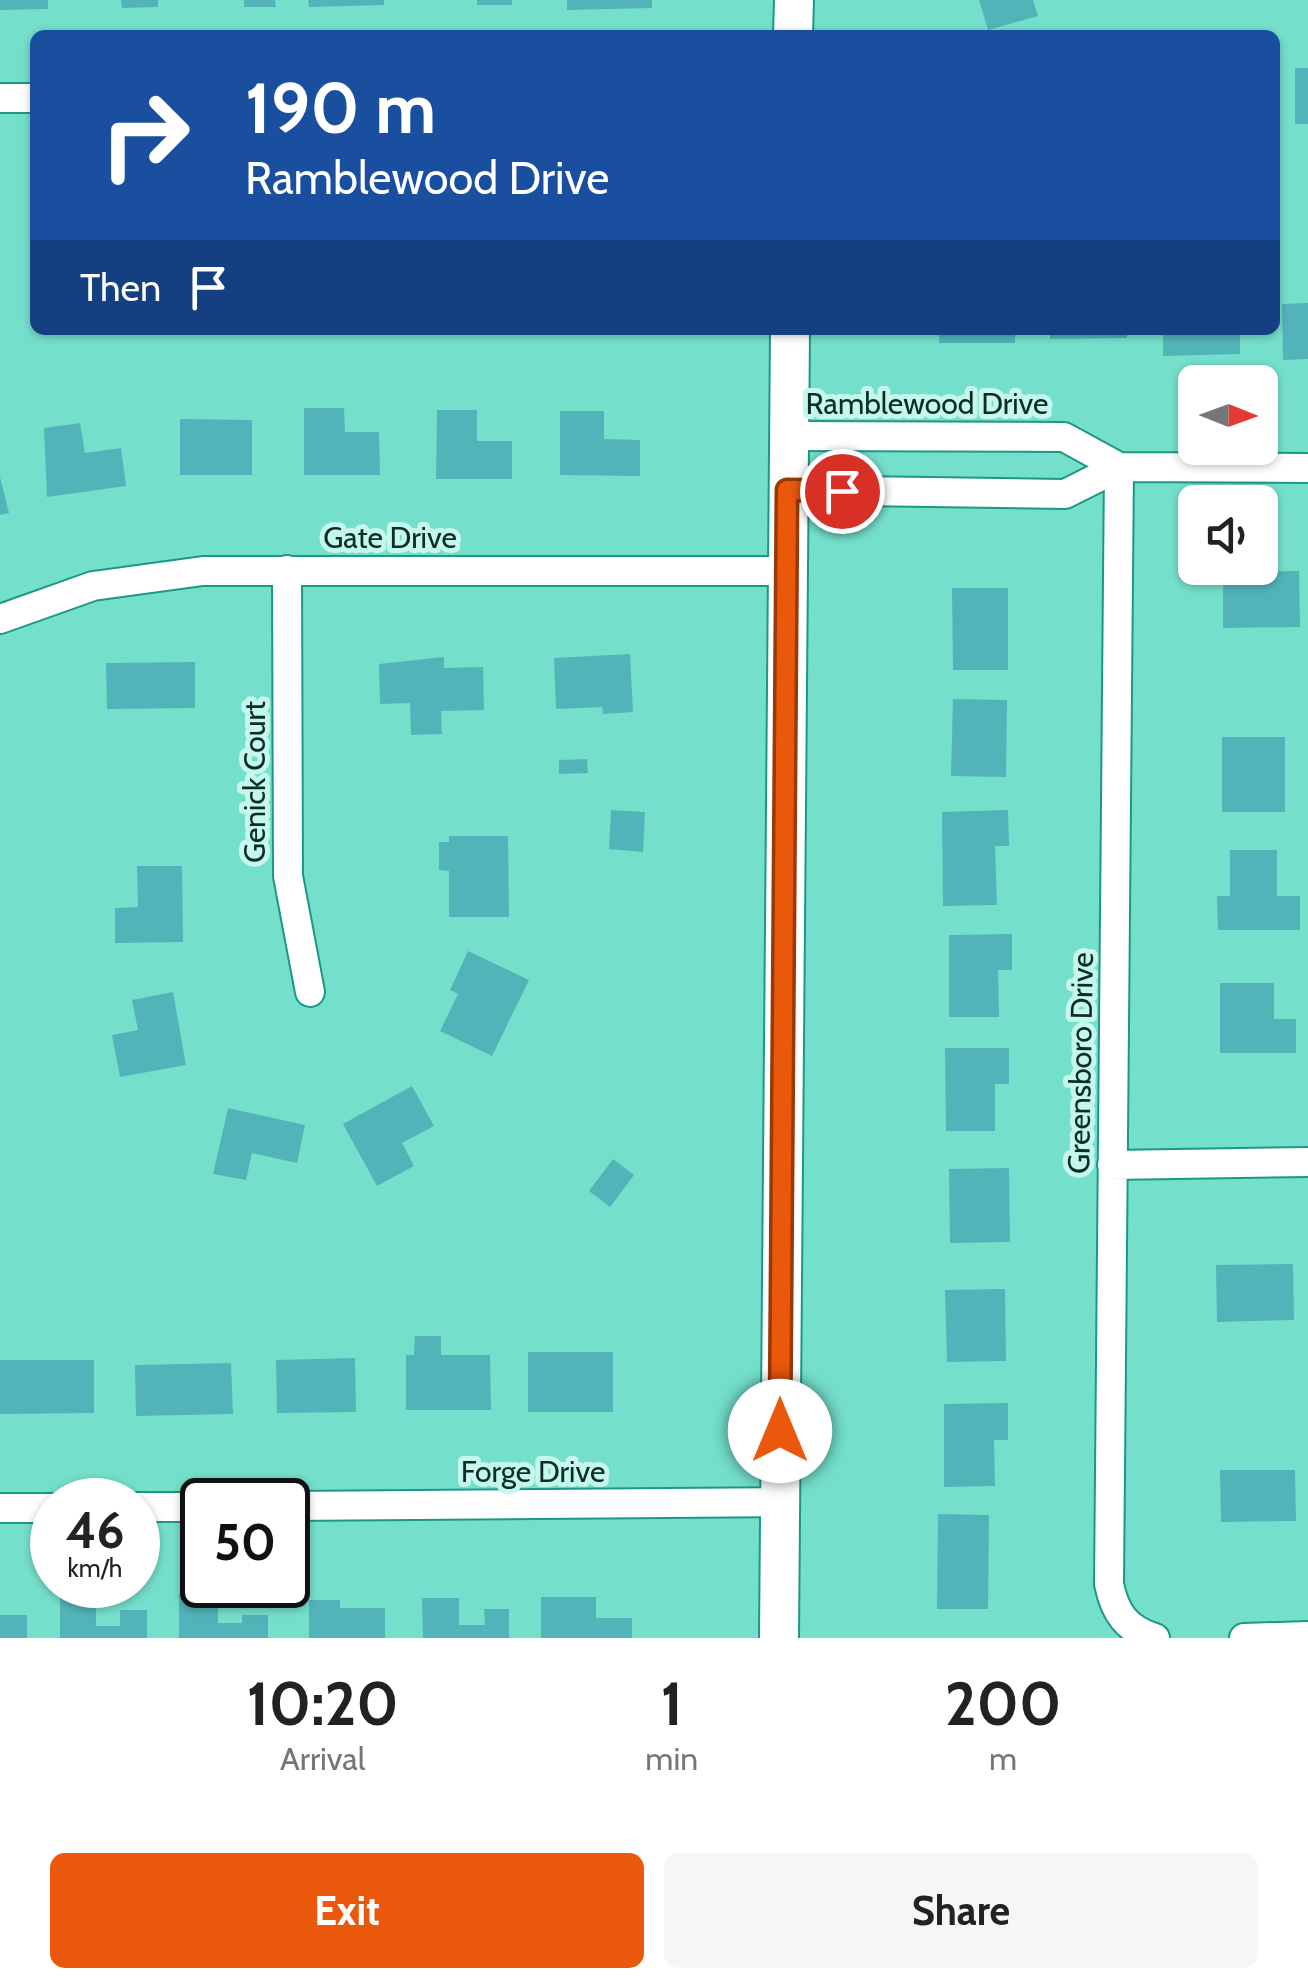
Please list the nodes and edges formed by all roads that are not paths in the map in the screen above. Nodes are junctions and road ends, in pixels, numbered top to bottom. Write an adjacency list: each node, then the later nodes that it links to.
1 (794, 0): 2 (main road)
2 (793, 30)
3 (0, 98): 4 (street)
4 (30, 98)
5 (790, 335): 6 (main road)
6 (788, 436): 7 (street, Ramblewood Drive); 9 (main road)
7 (1119, 466): 8 (street, Ramblewood Drive); 9 (street, Ramblewood Drive); 15 (street, Greensboro Drive)
8 (1308, 468)
9 (787, 490): 11 (main road)
10 (287, 570): 11 (street, Gate Drive); 12 (street, Gate Drive); 13 (street, Genick Court)
11 (786, 571): 16 (main road)
12 (0, 619)
13 (310, 992)
14 (1308, 1162): 15 (street)
15 (1112, 1165): 22 (street, Greensboro Drive)
16 (780, 1502): 17 (street, Forge Drive); 21 (main road)
17 (310, 1506)
18 (0, 1508): 19 (street)
19 (30, 1508)
20 (1308, 1636): 23 (street)
21 (779, 1638)
22 (1155, 1638)
23 (1244, 1638)

